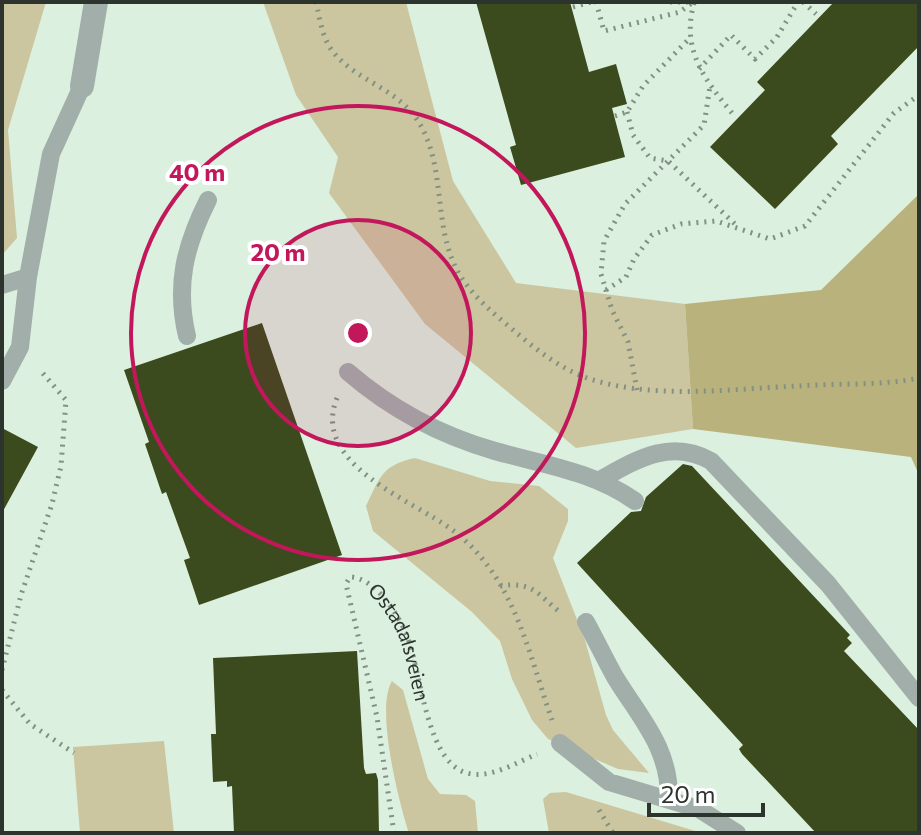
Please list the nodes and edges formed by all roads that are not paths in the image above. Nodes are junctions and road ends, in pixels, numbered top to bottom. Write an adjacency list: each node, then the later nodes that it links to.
1 (96, 2): 2 (street)
2 (82, 86): 4 (lane)
3 (208, 200): 6 (lane)
4 (28, 277): 5 (lane); 8 (lane)
5 (2, 285)
6 (187, 336)
7 (348, 372): 9 (lane)
8 (2, 381)
9 (600, 480): 10 (lane); 12 (lane)
10 (635, 501)
11 (586, 622): 14 (lane)
12 (919, 698)
13 (560, 743): 14 (lane)
14 (669, 799): 15 (lane)
15 (737, 833)

